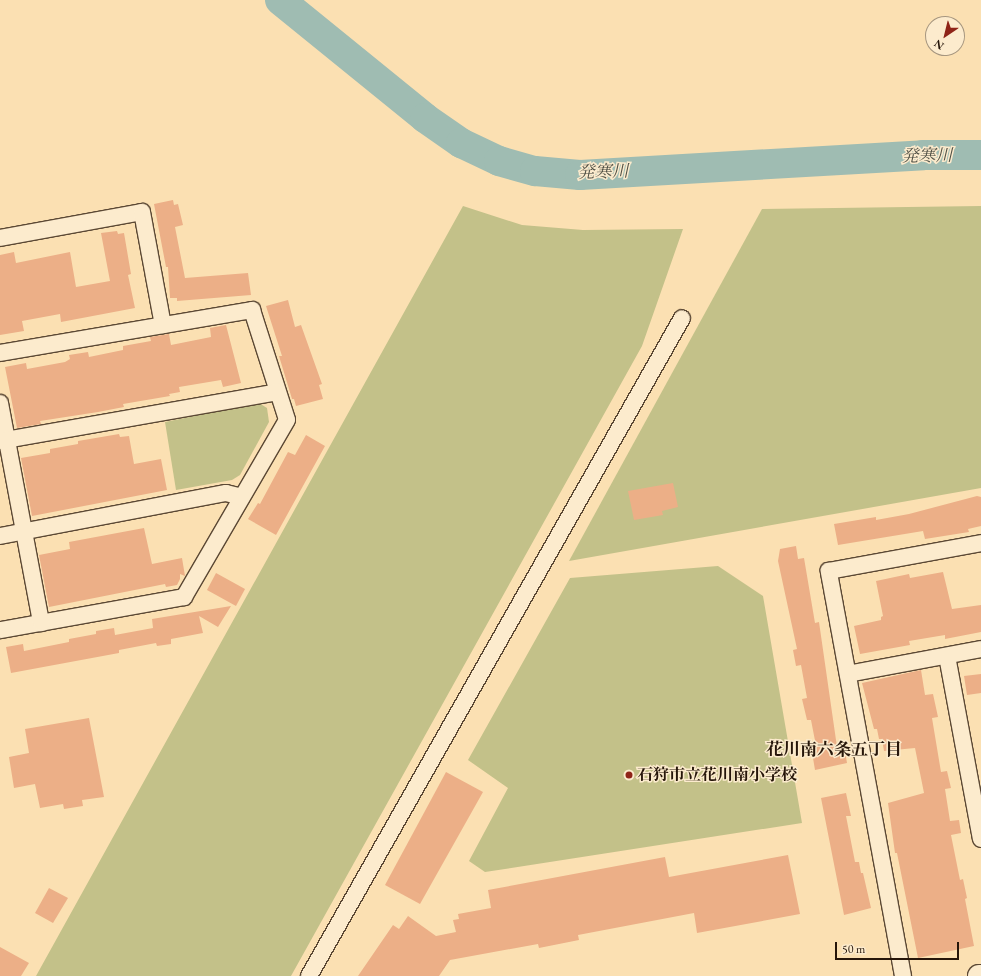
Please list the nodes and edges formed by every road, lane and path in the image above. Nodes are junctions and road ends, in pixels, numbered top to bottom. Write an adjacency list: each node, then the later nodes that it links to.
1 (0, 238): 3 (street)
2 (682, 318): 18 (street)
3 (164, 325): 4 (street); 5 (street)
4 (0, 353)
5 (277, 392): 7 (street); 8 (street)
6 (0, 403): 7 (street)
7 (3, 441): 9 (street)
8 (242, 497): 9 (street); 12 (street)
9 (22, 532): 10 (street); 12 (street)
10 (0, 536)
11 (981, 543): 16 (street)
12 (41, 623): 13 (street)
13 (0, 630)
14 (981, 650): 15 (street)
15 (947, 656): 16 (street); 17 (street)
16 (848, 674): 19 (street)
17 (981, 839)
18 (309, 976)
19 (903, 976)

